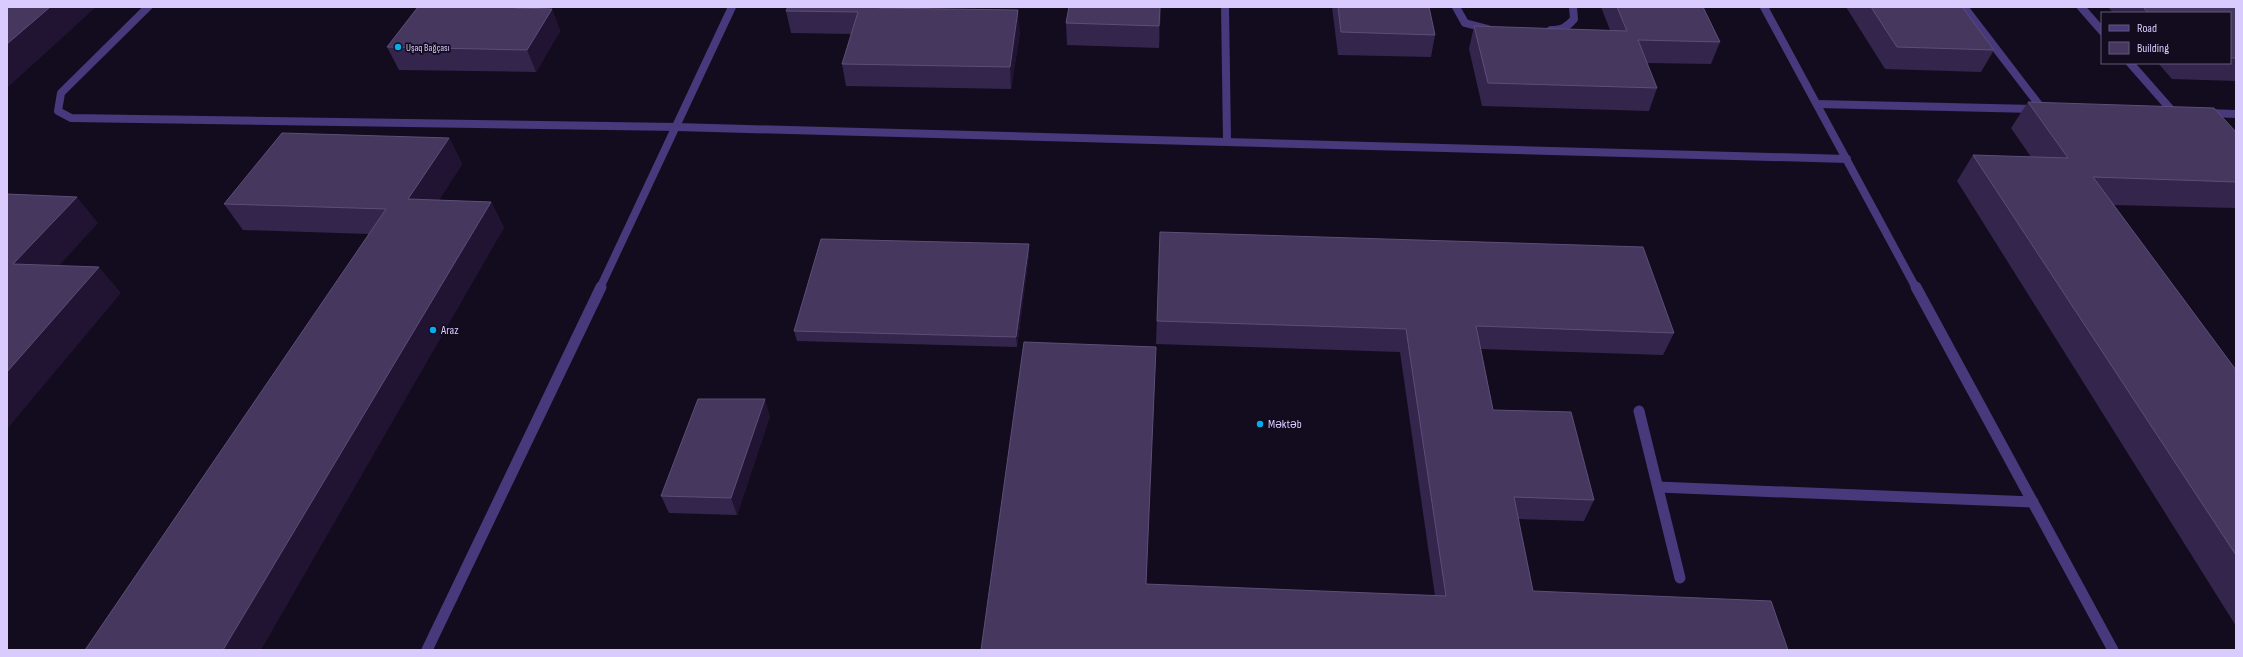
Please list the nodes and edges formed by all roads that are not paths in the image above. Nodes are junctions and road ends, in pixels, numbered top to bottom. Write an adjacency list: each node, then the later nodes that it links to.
1 (148, 7): 17 (street)
2 (732, 7): 17 (street)
3 (1224, 7): 18 (street)
4 (1456, 7): 9 (street)
5 (1572, 7): 10 (street)
6 (1764, 7): 13 (street)
7 (1964, 7): 13 (street)
8 (2081, 7): 11 (street)
9 (1494, 30)
10 (1546, 30)
11 (2101, 30)
12 (2131, 64): 14 (street)
13 (1817, 104): 19 (street)
14 (2158, 112)
15 (2197, 113): 16 (street)
16 (2236, 114)
17 (677, 127): 18 (street); 24 (street)
18 (1227, 141): 19 (street)
19 (1847, 159): 22 (street)
20 (1639, 411): 21 (street)
21 (1658, 487): 22 (street); 23 (street)
22 (2033, 502): 25 (street)
23 (1680, 578)
24 (427, 650)
25 (2113, 650)

